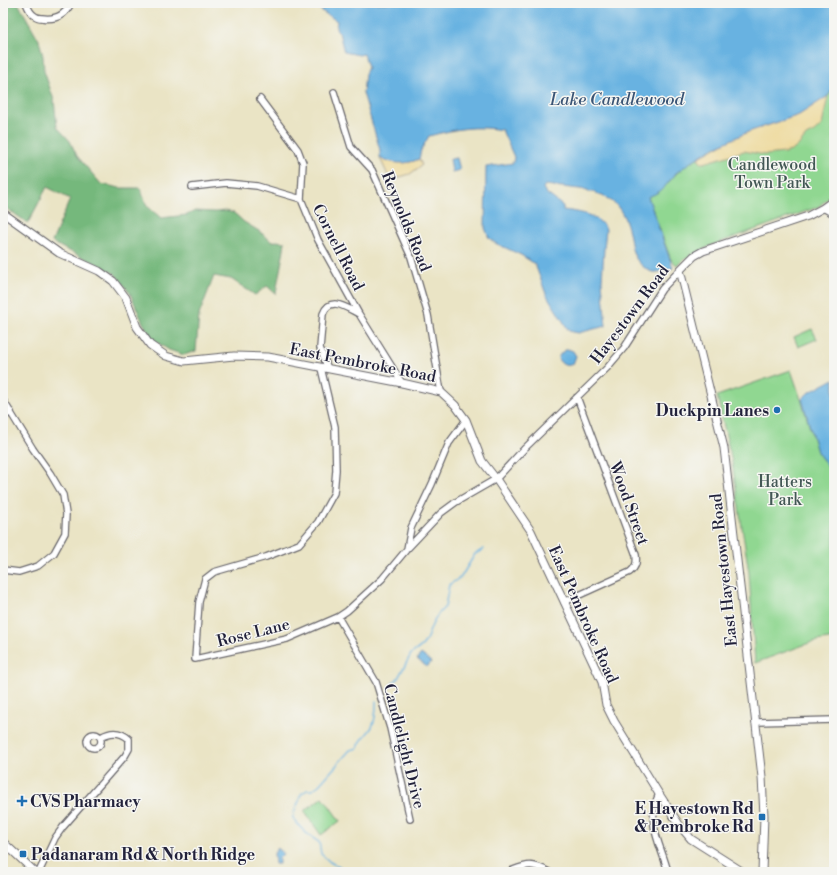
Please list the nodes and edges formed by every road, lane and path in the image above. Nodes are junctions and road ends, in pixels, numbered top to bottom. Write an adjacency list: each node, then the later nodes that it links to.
1 (26, 3): 2 (street)
2 (71, 3)
3 (334, 92): 15 (street, Reynolds Road)
4 (260, 99): 6 (street, Cornell Road)
5 (192, 187): 6 (street)
6 (300, 199): 12 (street, Cornell Road)
7 (834, 200): 8 (street, Hayestown Road)
8 (823, 208): 10 (street); 11 (street, Hayestown Road)
9 (3, 213): 13 (street, East Pembroke Road)
10 (834, 214)
11 (680, 270): 16 (street, Hayestown Road); 27 (street, East Hayestown Road)
12 (359, 314): 13 (street); 14 (street, Cornell Road)
13 (325, 368): 14 (street, East Pembroke Road); 25 (street, Rose Lane)
14 (402, 383): 15 (street, East Pembroke Road)
15 (441, 392): 20 (street, East Pembroke Road)
16 (577, 396): 21 (street, Hayestown Road); 24 (street, Wood Street)
17 (3, 400): 18 (street)
18 (11, 412): 19 (street); 23 (street)
19 (3, 417)
20 (466, 420): 21 (street, East Pembroke Road); 22 (street, Rose Lane)
21 (496, 480): 22 (street, Rose Lane); 24 (street, East Pembroke Road)
22 (407, 549): 25 (street, Rose Lane)
23 (3, 570)
24 (564, 602): 29 (street, East Pembroke Road)
25 (338, 617): 30 (street, Candlelight Drive)
26 (834, 720): 27 (street)
27 (756, 722): 38 (street, East Hayestown Road)
28 (101, 737): 33 (street)
29 (659, 794): 36 (street); 37 (street, East Pembroke Road)
30 (410, 819)
31 (3, 842): 32 (street)
32 (35, 872)
33 (39, 872)
34 (508, 872): 35 (street)
35 (549, 872)
36 (668, 872)
37 (743, 872)
38 (762, 872)

